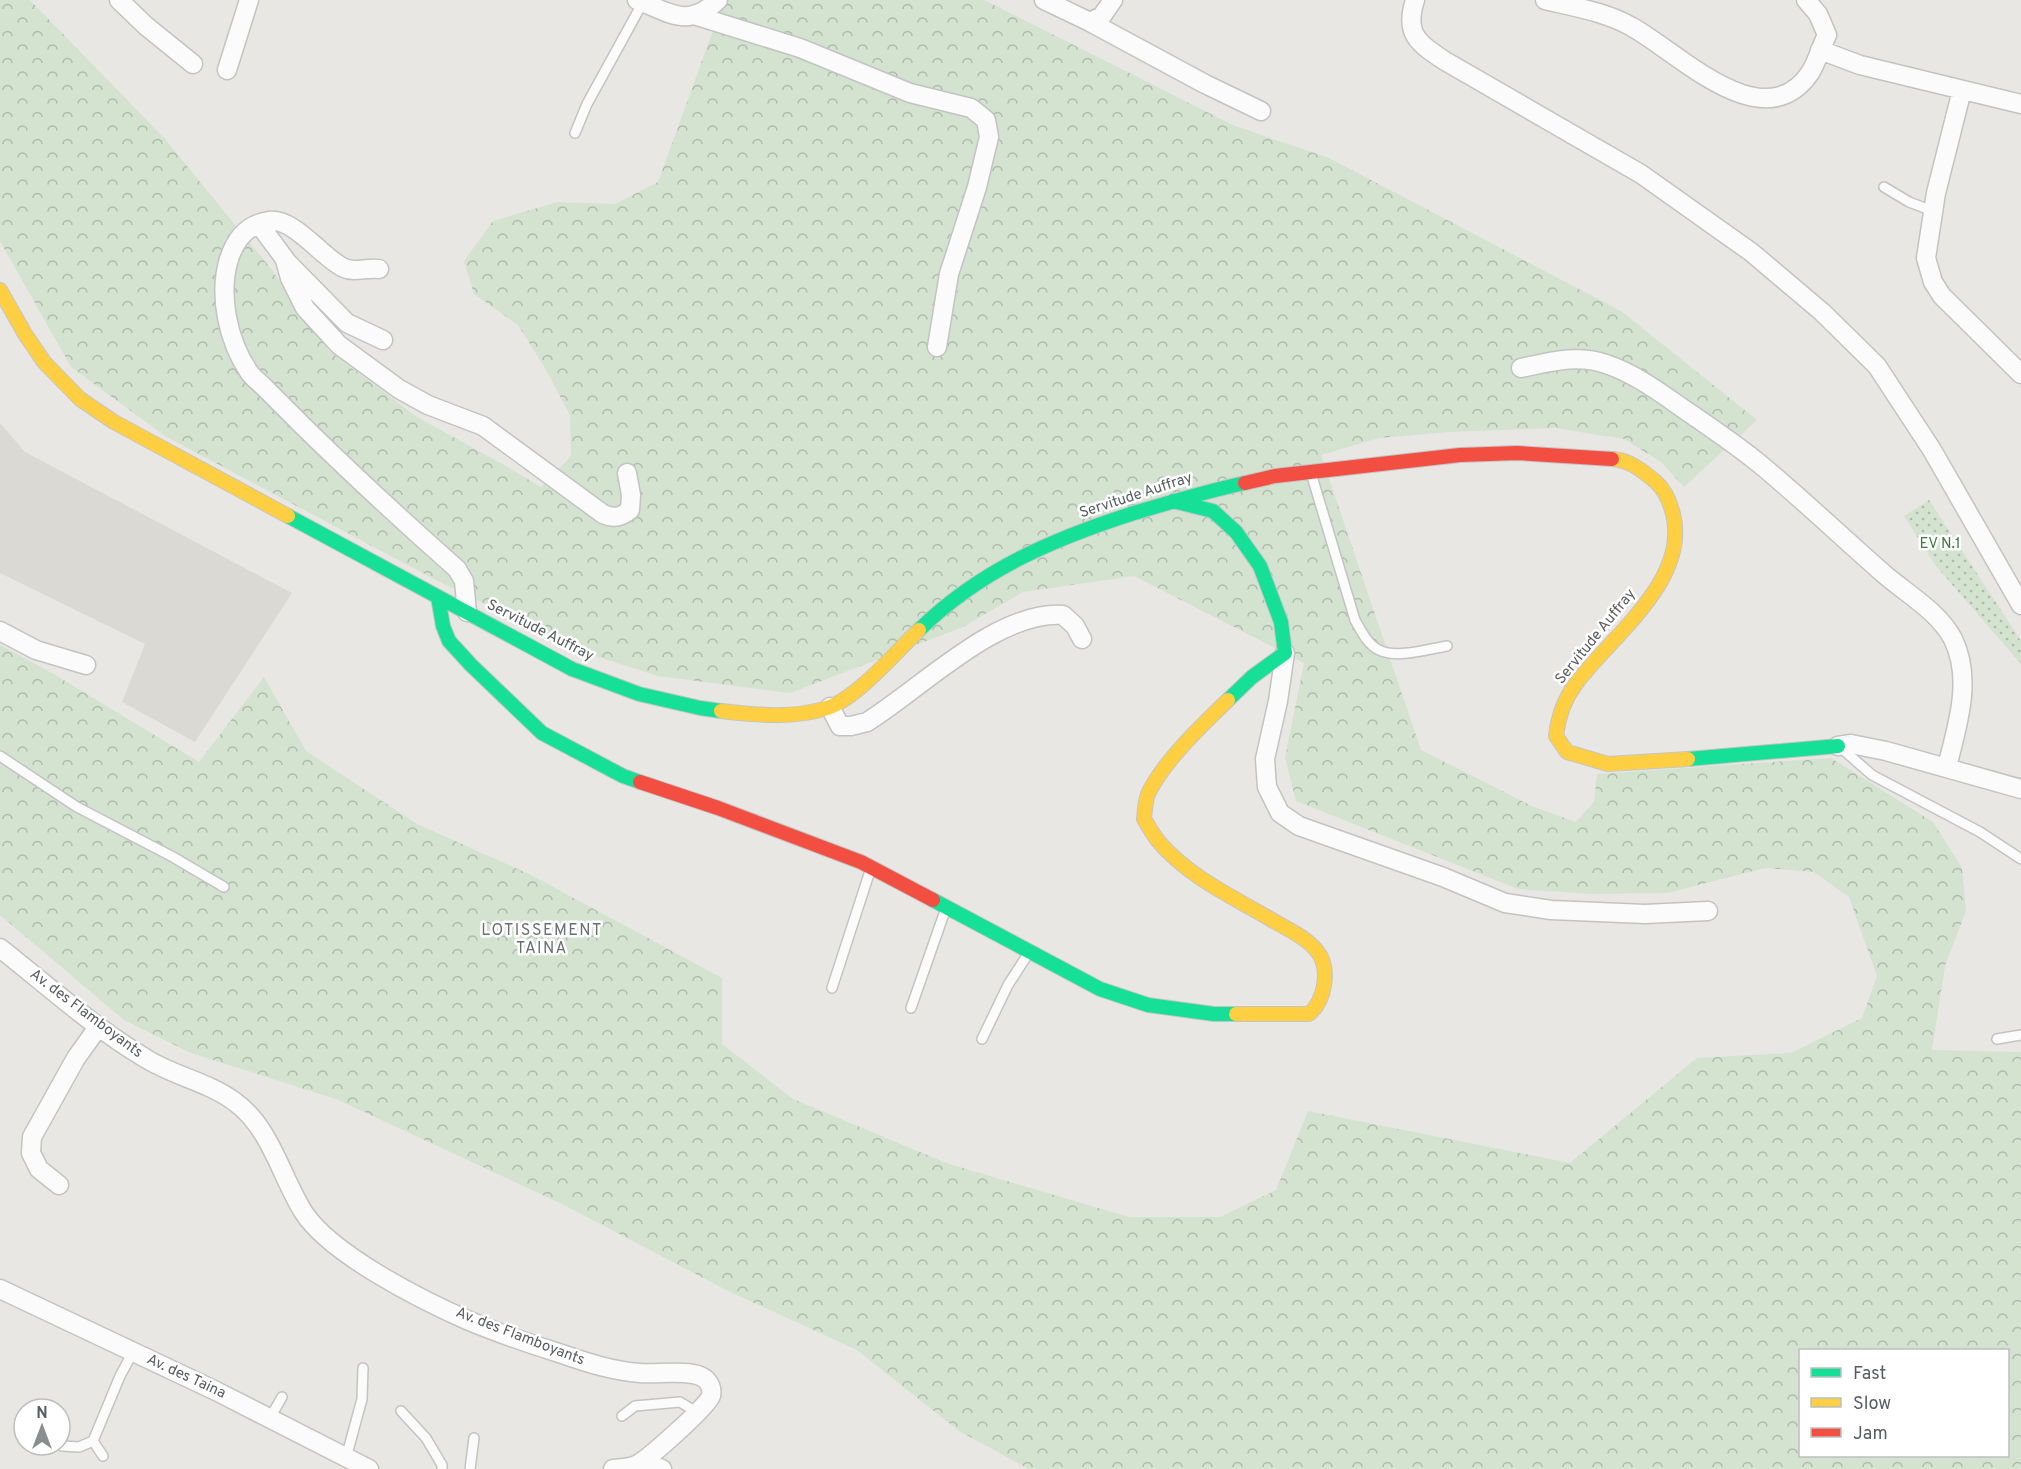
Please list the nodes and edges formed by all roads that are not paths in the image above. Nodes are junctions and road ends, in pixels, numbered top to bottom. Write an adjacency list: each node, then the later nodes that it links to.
1 (119, 0): 13 (street)
2 (249, 0): 14 (street)
3 (718, 0): 10 (street)
4 (1046, 0): 11 (street)
5 (1113, 0): 11 (street)
6 (1416, 0): 33 (street)
7 (1545, 0): 12 (street)
8 (1806, 0): 12 (street)
9 (640, 1): 10 (street); 18 (lane)
10 (697, 16): 26 (street)
11 (1090, 22): 17 (street)
12 (1820, 50): 15 (street)
13 (193, 64)
14 (227, 70)
15 (1962, 90): 16 (street); 20 (street)
16 (2021, 104)
17 (1261, 111)
18 (574, 133)
19 (1884, 187): 20 (lane)
20 (1933, 211): 28 (street)
21 (259, 224): 22 (street); 23 (street); 34 (street)
22 (285, 260): 25 (street); 30 (street)
23 (380, 269)
24 (0, 290): 32 (street, Servitude Auffray)
25 (383, 340)
26 (937, 347)
27 (1521, 368): 43 (street)
28 (2021, 374)
29 (1310, 471): 31 (street, Servitude Auffray); 37 (lane); 41 (street, Servitude Auffray)
30 (627, 473)
31 (1172, 501): 38 (street); 40 (street, Servitude Auffray)
32 (438, 597): 34 (street, Servitude Auffray); 46 (street)
33 (2021, 605)
34 (467, 612): 40 (street, Servitude Auffray)
35 (0, 631): 39 (street)
36 (1082, 639): 40 (street)
37 (1447, 646)
38 (1285, 653): 49 (street); 51 (street)
39 (86, 665)
40 (830, 707)
41 (1838, 746): 43 (street); 45 (lane)
42 (0, 756): 47 (lane)
43 (1947, 767): 44 (street)
44 (2021, 789)
45 (2021, 859)
46 (872, 867): 48 (street); 52 (lane)
47 (224, 886)
48 (947, 907): 51 (street); 53 (lane)
49 (1708, 911)
50 (0, 948): 54 (street, Av. des Flamboyants)
51 (1029, 951): 56 (lane)
52 (832, 988)
53 (911, 1008)
54 (99, 1026): 58 (street); 64 (street, Av. des Flamboyants)
55 (2021, 1035): 57 (lane)
56 (982, 1039)
57 (1997, 1039)
58 (59, 1185)
59 (0, 1289): 60 (street, Av. des Taina)
60 (133, 1352): 66 (street, Av. des Taina); 68 (lane)
61 (363, 1368): 71 (lane)
62 (282, 1397): 66 (lane)
63 (401, 1411): 74 (lane)
64 (698, 1413): 65 (lane); 72 (street, Av. des Flamboyants)
65 (622, 1416)
66 (270, 1418): 71 (street, Av. des Taina)
67 (474, 1438): 75 (lane)
68 (93, 1441): 69 (lane); 70 (lane)
69 (72, 1447)
70 (103, 1456)
71 (346, 1458): 73 (street, Av. des Taina)
72 (643, 1461): 76 (street); 77 (street)
73 (369, 1469)
74 (442, 1469)
75 (470, 1469)
76 (613, 1469)
77 (662, 1469)

